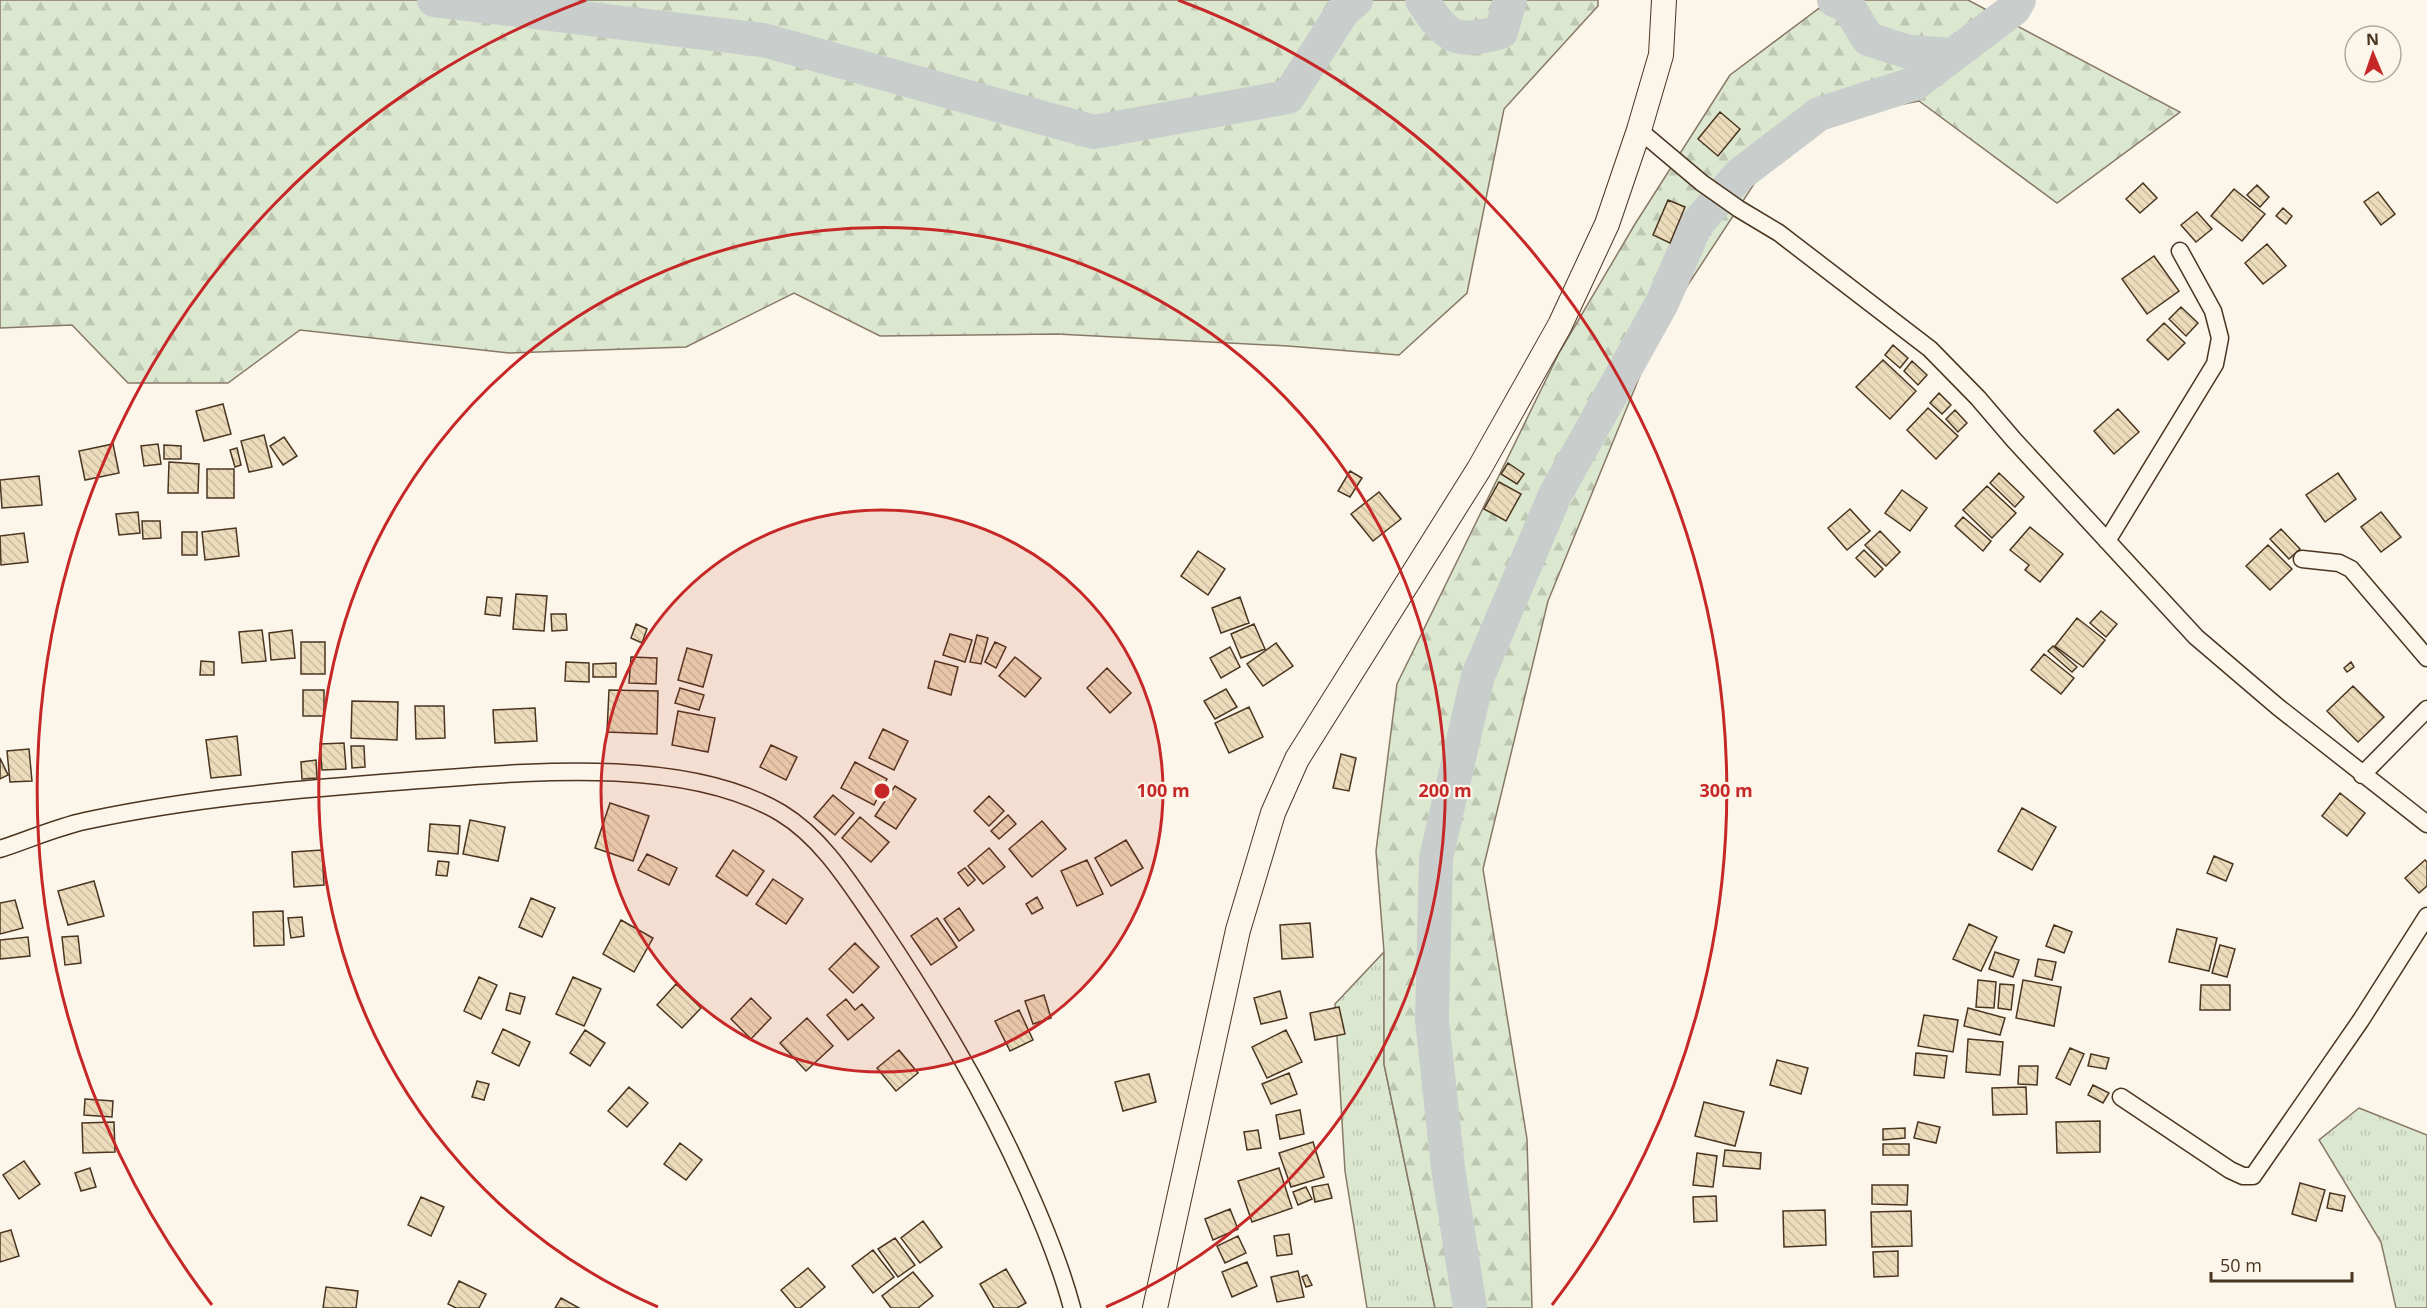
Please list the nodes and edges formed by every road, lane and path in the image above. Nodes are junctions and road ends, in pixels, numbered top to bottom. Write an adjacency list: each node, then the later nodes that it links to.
1 (1664, 0): 2 (main road)
2 (1639, 130): 4 (street); 14 (main road)
3 (2181, 250): 4 (street)
4 (2107, 541): 8 (street)
5 (2302, 560): 6 (street)
6 (2427, 658)
7 (2427, 709): 8 (street)
8 (2362, 775): 9 (street)
9 (2427, 824)
10 (0, 849): 13 (street)
11 (2427, 916): 12 (street)
12 (2121, 1096)
13 (1072, 1308)
14 (1155, 1308)

